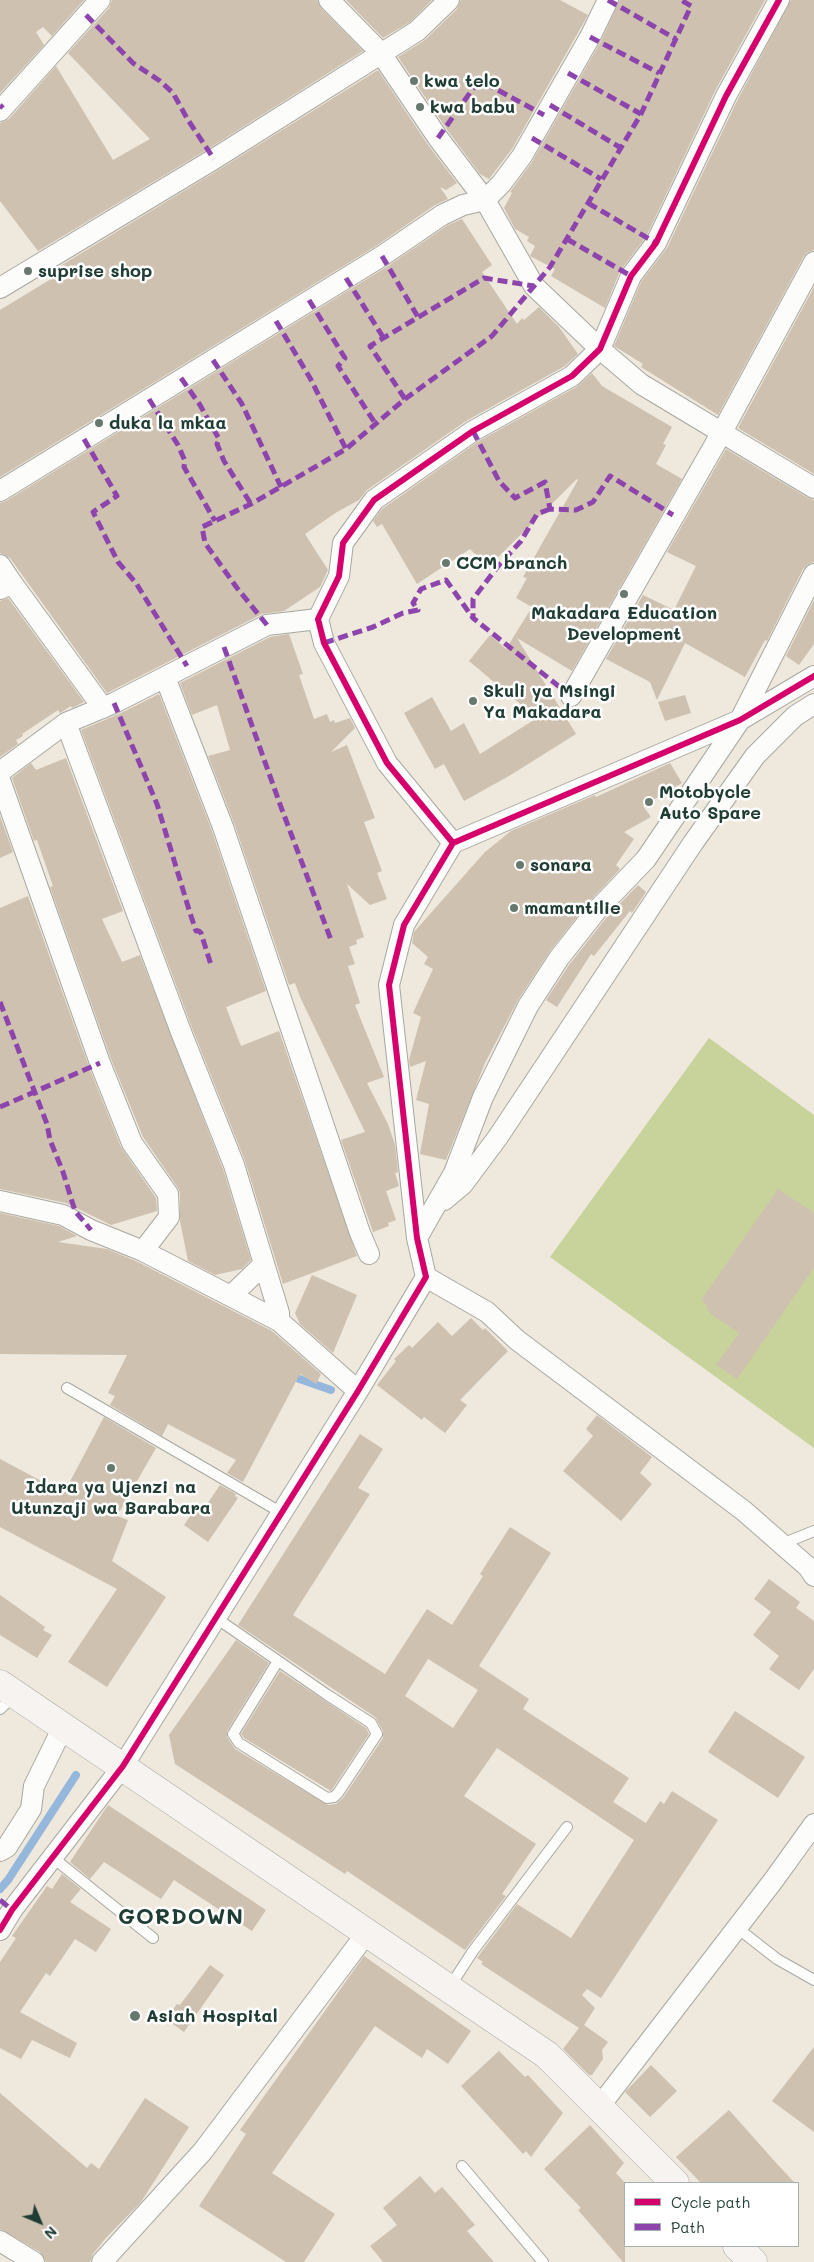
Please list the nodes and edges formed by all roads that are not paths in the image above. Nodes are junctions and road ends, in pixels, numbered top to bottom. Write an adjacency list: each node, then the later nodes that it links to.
1 (100, 0): 7 (street)
2 (329, 0): 6 (street)
3 (449, 0): 6 (street)
4 (608, 0): 8 (street)
5 (779, 0): 11 (street)
6 (380, 52): 8 (street); 10 (street)
7 (0, 111)
8 (485, 200): 11 (street); 14 (street)
9 (814, 262): 12 (street)
10 (0, 288)
11 (600, 349): 12 (street); 18 (street)
12 (722, 432): 13 (street); 21 (street)
13 (814, 488)
14 (0, 491)
15 (0, 565): 17 (street)
16 (814, 574): 24 (street)
17 (6, 586): 23 (street)
18 (318, 619): 20 (street); 28 (street)
19 (814, 676): 24 (street)
20 (165, 677): 23 (street); 33 (street)
21 (571, 696)
22 (814, 704): 30 (street)
23 (103, 708): 25 (street)
24 (740, 720): 28 (street); 30 (street)
25 (66, 723): 26 (street); 34 (street)
26 (0, 772)
27 (0, 780): 32 (street)
28 (453, 843): 31 (street)
29 (0, 1202): 32 (street)
30 (434, 1207): 31 (street)
31 (417, 1238): 35 (street)
32 (143, 1251): 36 (street)
33 (369, 1254)
34 (264, 1264): 36 (street); 37 (street)
35 (426, 1277): 38 (street); 42 (street)
36 (231, 1296): 37 (street)
37 (279, 1321): 38 (street)
38 (346, 1380): 40 (street)
39 (67, 1388): 40 (lane)
40 (282, 1513): 44 (street)
41 (814, 1530): 42 (lane)
42 (782, 1544): 43 (street)
43 (814, 1576)
44 (216, 1618): 45 (lane); 48 (street)
45 (278, 1661): 45 (lane)
46 (5, 1696): 47 (street)
47 (72, 1732): 48 (street); 51 (street)
48 (115, 1761): 52 (street); 55 (street)
49 (814, 1824): 53 (street)
50 (567, 1827): 58 (lane)
51 (0, 1851)
52 (52, 1857): 54 (street); 56 (lane)
53 (736, 1927): 57 (lane); 59 (street)
54 (0, 1930)
55 (366, 1934): 58 (street); 65 (street)
56 (153, 1938)
57 (814, 1980)
58 (448, 1988): 59 (street)
59 (598, 2106): 61 (street)
60 (462, 2166): 66 (lane)
61 (674, 2182)
62 (0, 2241): 64 (street)
63 (738, 2247): 67 (street)
64 (34, 2262)
65 (102, 2262)
66 (543, 2262)
67 (753, 2262)

